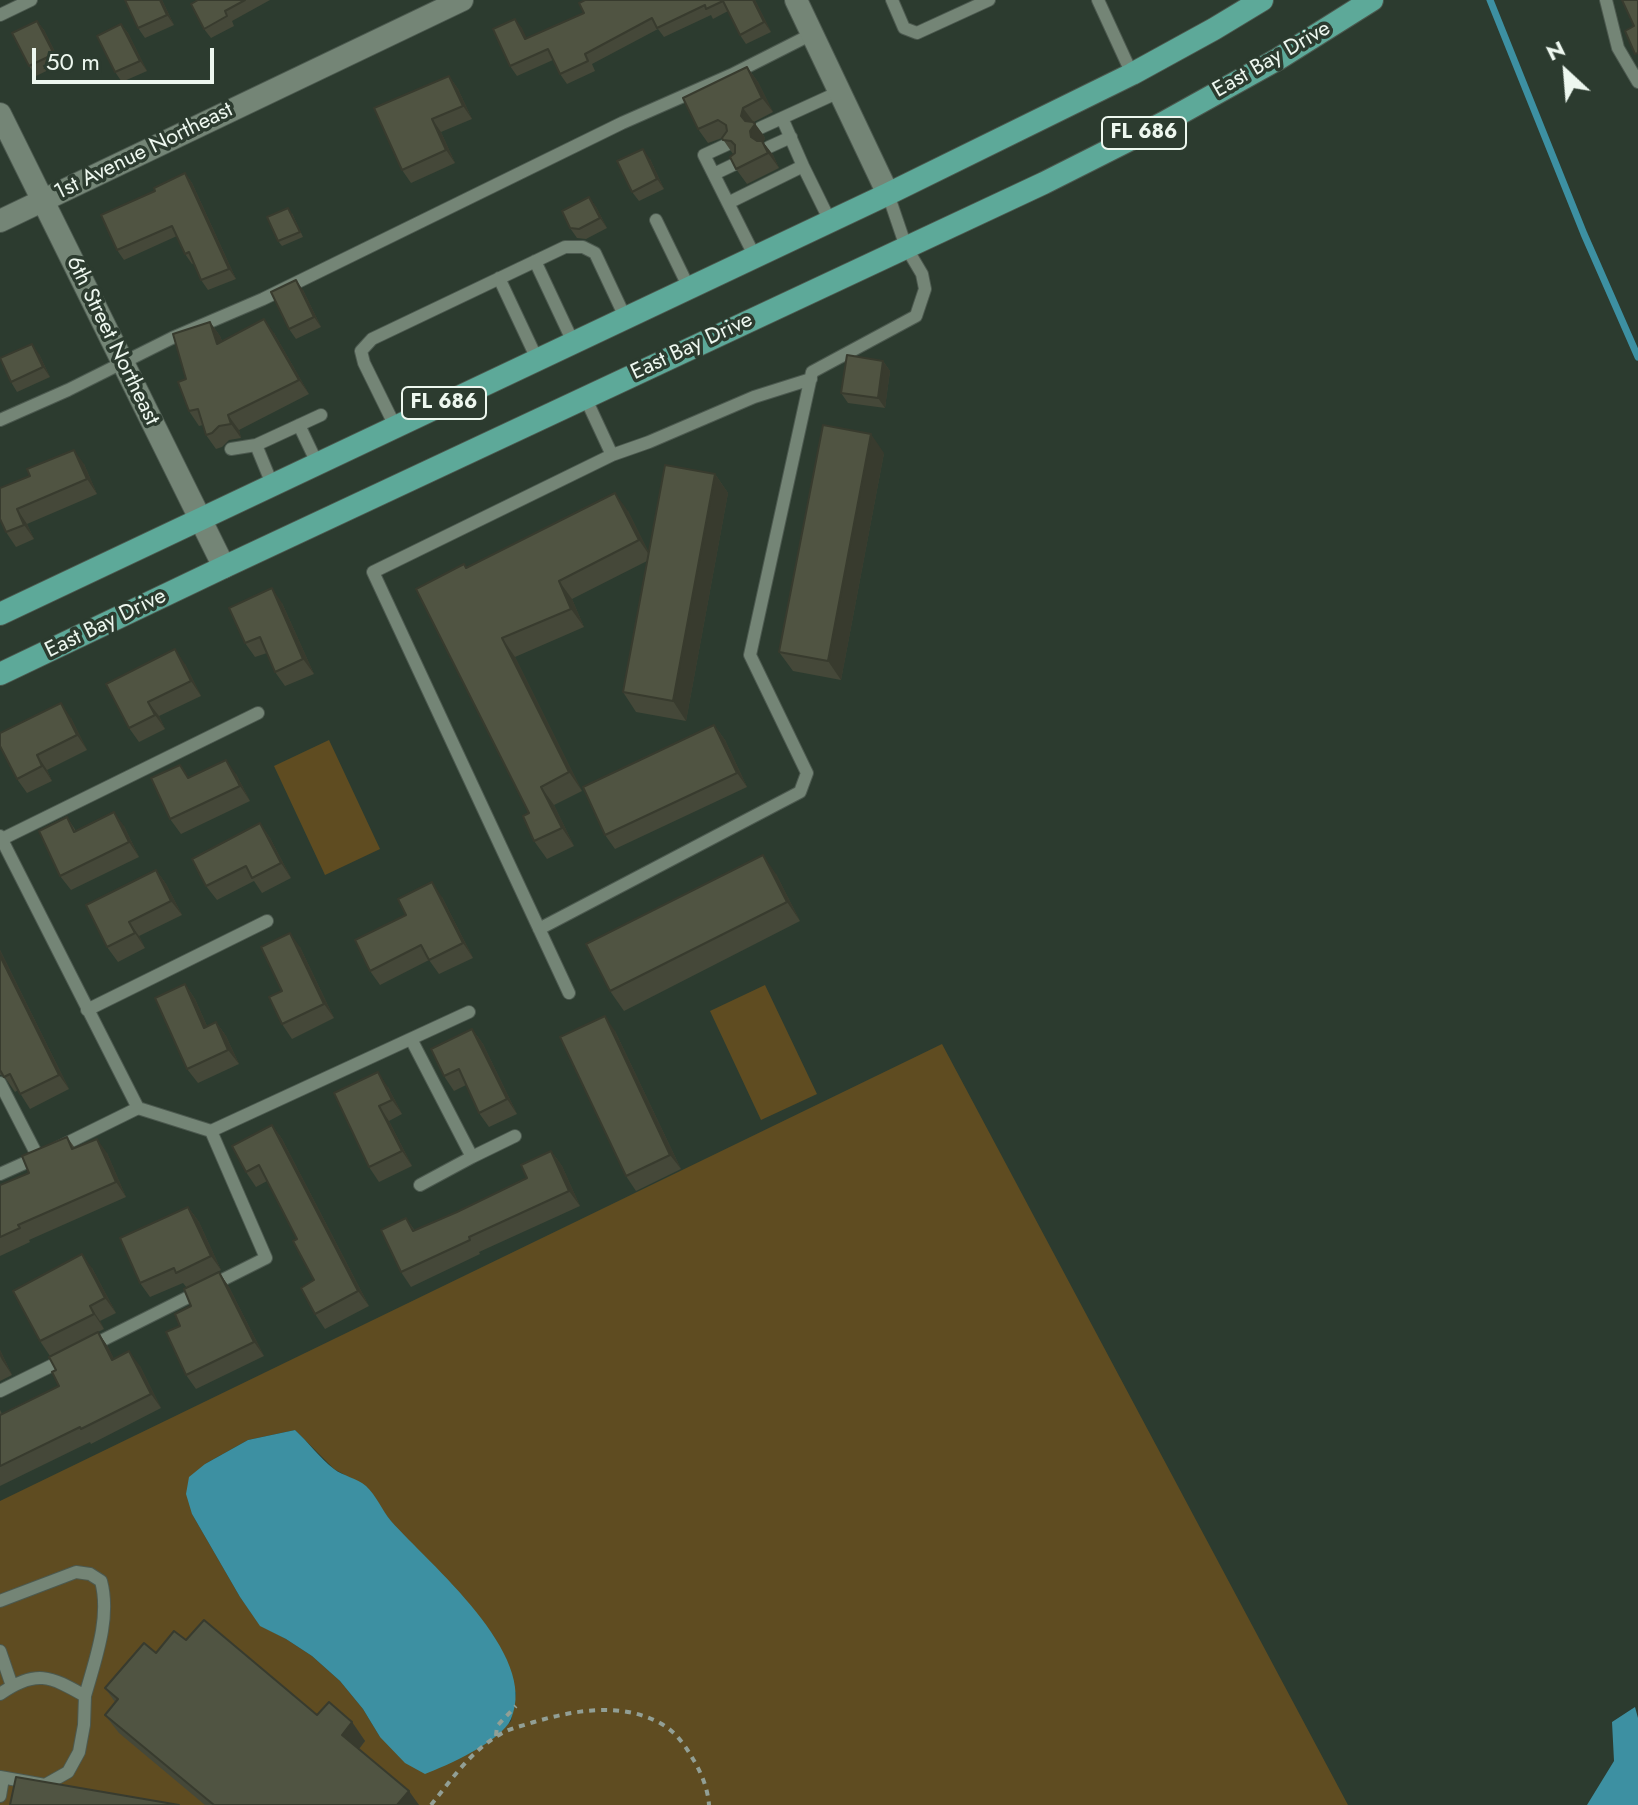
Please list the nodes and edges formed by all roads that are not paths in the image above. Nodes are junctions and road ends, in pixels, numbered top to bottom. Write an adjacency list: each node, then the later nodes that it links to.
1 (31, 0): 10 (lane)
2 (462, 0): 25 (street, 1st Avenue Northeast)
3 (796, 0): 11 (street)
4 (892, 0): 5 (lane)
5 (989, 0)
6 (1098, 0): 12 (lane)
7 (1262, 0): 12 (main road, FL 686)
8 (1372, 0): 30 (main road, East Bay Drive / FL 686)
9 (1606, 0): 13 (lane)
10 (0, 15)
11 (812, 34): 14 (street); 38 (lane)
12 (1132, 74): 24 (main road, FL 686)
13 (1638, 82)
14 (839, 92): 16 (lane); 24 (street)
15 (0, 114): 25 (street, 6th Street Northeast)
16 (782, 118): 17 (lane); 18 (lane)
17 (760, 128)
18 (791, 137): 20 (lane); 22 (lane)
19 (728, 144): 23 (lane)
20 (769, 147)
21 (737, 163): 23 (lane)
22 (803, 166): 26 (lane); 29 (lane)
23 (714, 174): 26 (lane)
24 (888, 194): 29 (main road, FL 686); 30 (lane)
25 (43, 201): 28 (street, 1st Avenue Northeast); 38 (street, 6th Street Northeast)
26 (728, 203): 31 (lane)
27 (656, 220): 34 (lane)
28 (0, 221)
29 (830, 221): 31 (main road, FL 686)
30 (906, 247): 39 (lane); 40 (main road, East Bay Drive / FL 686)
31 (755, 257): 34 (main road, FL 686)
32 (535, 261): 33 (lane); 35 (lane); 36 (lane)
33 (499, 278): 37 (lane); 44 (lane)
34 (689, 288): 35 (main road, FL 686)
35 (625, 317): 36 (main road, FL 686)
36 (573, 342): 37 (main road, FL 686)
37 (537, 359): 44 (main road, FL 686)
38 (123, 363): 42 (lane); 50 (street, 6th Street Northeast)
39 (811, 379): 47 (lane); 57 (lane)
40 (585, 397): 47 (lane); 51 (main road, East Bay Drive / FL 686)
41 (321, 415): 43 (lane)
42 (0, 420)
43 (299, 425): 45 (lane); 48 (lane)
44 (395, 426): 48 (main road, FL 686)
45 (256, 445): 46 (lane); 49 (lane)
46 (231, 449)
47 (612, 455): 57 (lane)
48 (317, 463): 49 (main road, FL 686)
49 (272, 484): 50 (main road, FL 686)
50 (200, 518): 51 (street, 6th Street Northeast); 52 (main road, FL 686)
51 (224, 567): 53 (main road, East Bay Drive / FL 686)
52 (0, 614)
53 (0, 674)
54 (258, 713): 55 (lane)
55 (1, 838): 59 (lane)
56 (267, 921): 59 (lane)
57 (539, 929): 58 (lane)
58 (569, 993)
59 (87, 1010): 63 (lane)
60 (469, 1012): 61 (lane)
61 (411, 1039): 64 (lane); 67 (lane)
62 (0, 1083): 66 (lane)
63 (138, 1108): 64 (lane); 66 (lane)
64 (211, 1131): 70 (lane)
65 (515, 1136): 67 (lane)
66 (38, 1157): 68 (lane)
67 (472, 1157): 69 (lane)
68 (0, 1174)
69 (420, 1185)
70 (84, 1349)
71 (70, 1356): 72 (lane)
72 (0, 1391)
73 (0, 1601): 77 (lane)
74 (0, 1651): 75 (lane)
75 (12, 1686): 76 (lane); 77 (lane)
76 (0, 1694)
77 (85, 1696): 78 (lane)
78 (1, 1778): 79 (lane)
79 (0, 1796)

